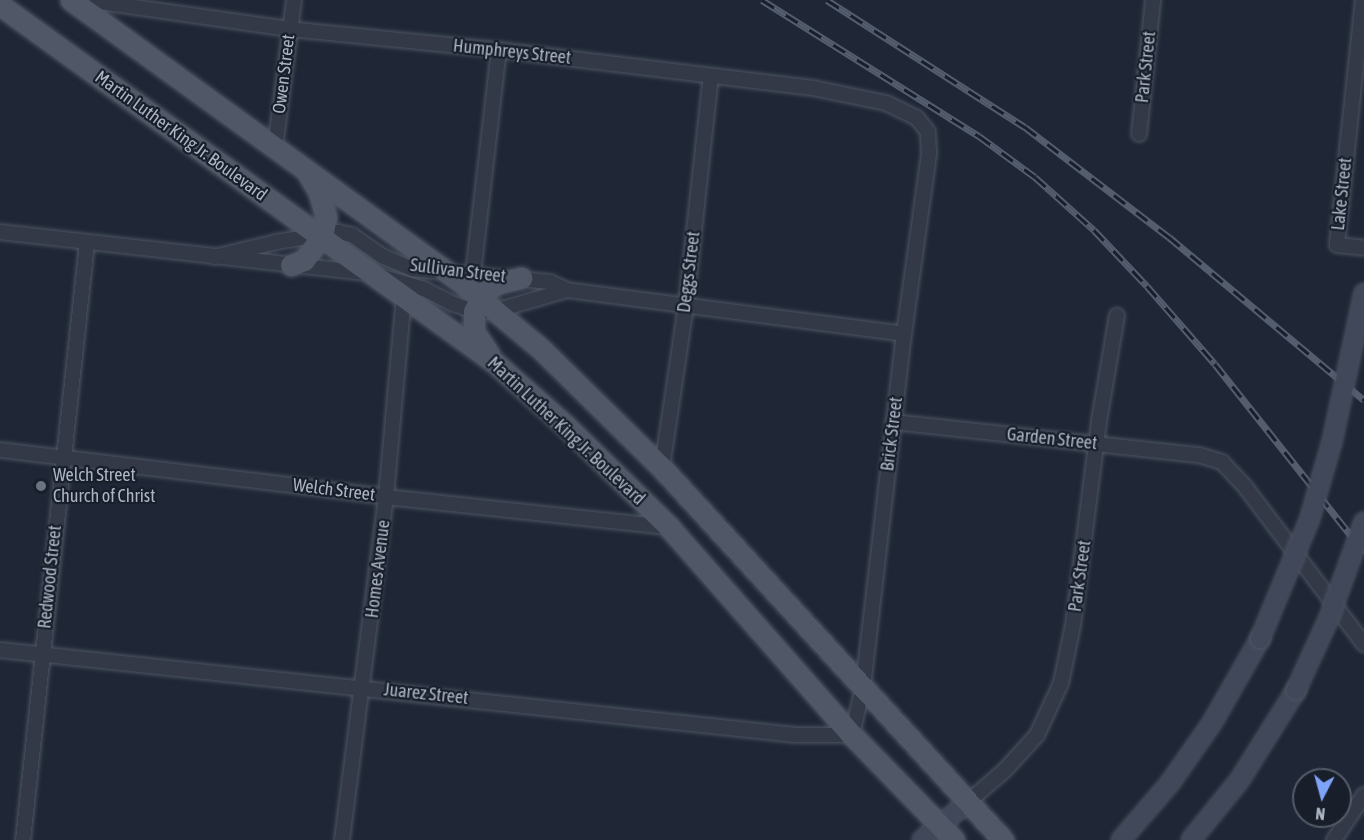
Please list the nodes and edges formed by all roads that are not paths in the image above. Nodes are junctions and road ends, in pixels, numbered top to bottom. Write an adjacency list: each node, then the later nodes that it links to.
1 (71, 0): 12 (main road)
2 (84, 0): 7 (street, Humphreys Street)
3 (294, 0): 7 (street, Owen Street)
4 (1154, 0): 11 (street, Park Street)
5 (1363, 0): 17 (street, Lake Street)
6 (0, 5): 15 (main road, Martin Luther King Jr. Boulevard)
7 (290, 29): 8 (street, Humphreys Street); 12 (street, Owen Street)
8 (499, 50): 9 (street, Humphreys Street); 21 (street)
9 (711, 76): 10 (street, Humphreys Street); 27 (street, Deggs Street)
10 (928, 132): 30 (street, Brick Street)
11 (1140, 134)
12 (275, 148): 13 (main road)
13 (307, 171): 15 (main road); 20 (main road)
14 (0, 232): 16 (street, Sullivan Street)
15 (322, 237): 18 (street, Sullivan Street); 19 (main road); 20 (street, Sullivan Street); 22 (main road, Martin Luther King Jr. Boulevard)
16 (87, 243): 18 (street, Sullivan Street); 35 (street, Redwood Street)
17 (1364, 248)
18 (214, 257): 19 (street, Sullivan Street)
19 (291, 265): 22 (street, Sullivan Street)
20 (446, 272): 21 (street, Sullivan Street); 28 (main road)
21 (473, 273): 23 (street, Sullivan Street)
22 (373, 274): 26 (main road, Martin Luther King Jr. Boulevard); 28 (street, Sullivan Street)
23 (520, 278): 24 (street, Sullivan Street); 28 (main road)
24 (567, 290): 27 (street, Sullivan Street); 28 (street, Sullivan Street)
25 (1364, 293): 49 (main road, bridge)
26 (404, 296): 31 (main road, Martin Luther King Jr. Boulevard); 37 (street, Homes Avenue)
27 (686, 305): 30 (street, Sullivan Street); 36 (street, Deggs Street)
28 (484, 307): 31 (main road); 36 (main road)
29 (1117, 316): 33 (street, Park Street)
30 (904, 334): 32 (street, Brick Street)
31 (494, 362): 39 (main road, Martin Luther King Jr. Boulevard)
32 (893, 422): 33 (street, Garden Street); 44 (street, Brick Street)
33 (1097, 444): 40 (street, Garden Street); 47 (street, Park Street)
34 (0, 450): 35 (street, Welch Street)
35 (63, 457): 37 (street, Welch Street); 42 (street, Redwood Street)
36 (662, 468): 44 (main road)
37 (386, 497): 39 (street, Welch Street); 43 (street, Homes Avenue)
38 (1364, 522): 54 (main road, bridge)
39 (669, 526): 45 (main road, Martin Luther King Jr. Boulevard)
40 (1364, 644)
41 (0, 650): 42 (street, Juarez Street)
42 (42, 654): 43 (street, Juarez Street); 50 (street, Redwood Street)
43 (364, 687): 45 (street, Juarez Street); 51 (street, Homes Avenue)
44 (863, 687): 45 (street, Brick Street); 47 (main road)
45 (852, 735): 48 (main road, Martin Luther King Jr. Boulevard)
46 (1364, 795): 55 (street)
47 (968, 802): 48 (main road); 53 (main road)
48 (948, 832): 52 (main road)
49 (1124, 838)
50 (23, 840)
51 (342, 840)
52 (922, 840)
53 (1003, 840)
54 (1191, 840)
55 (1334, 840)

